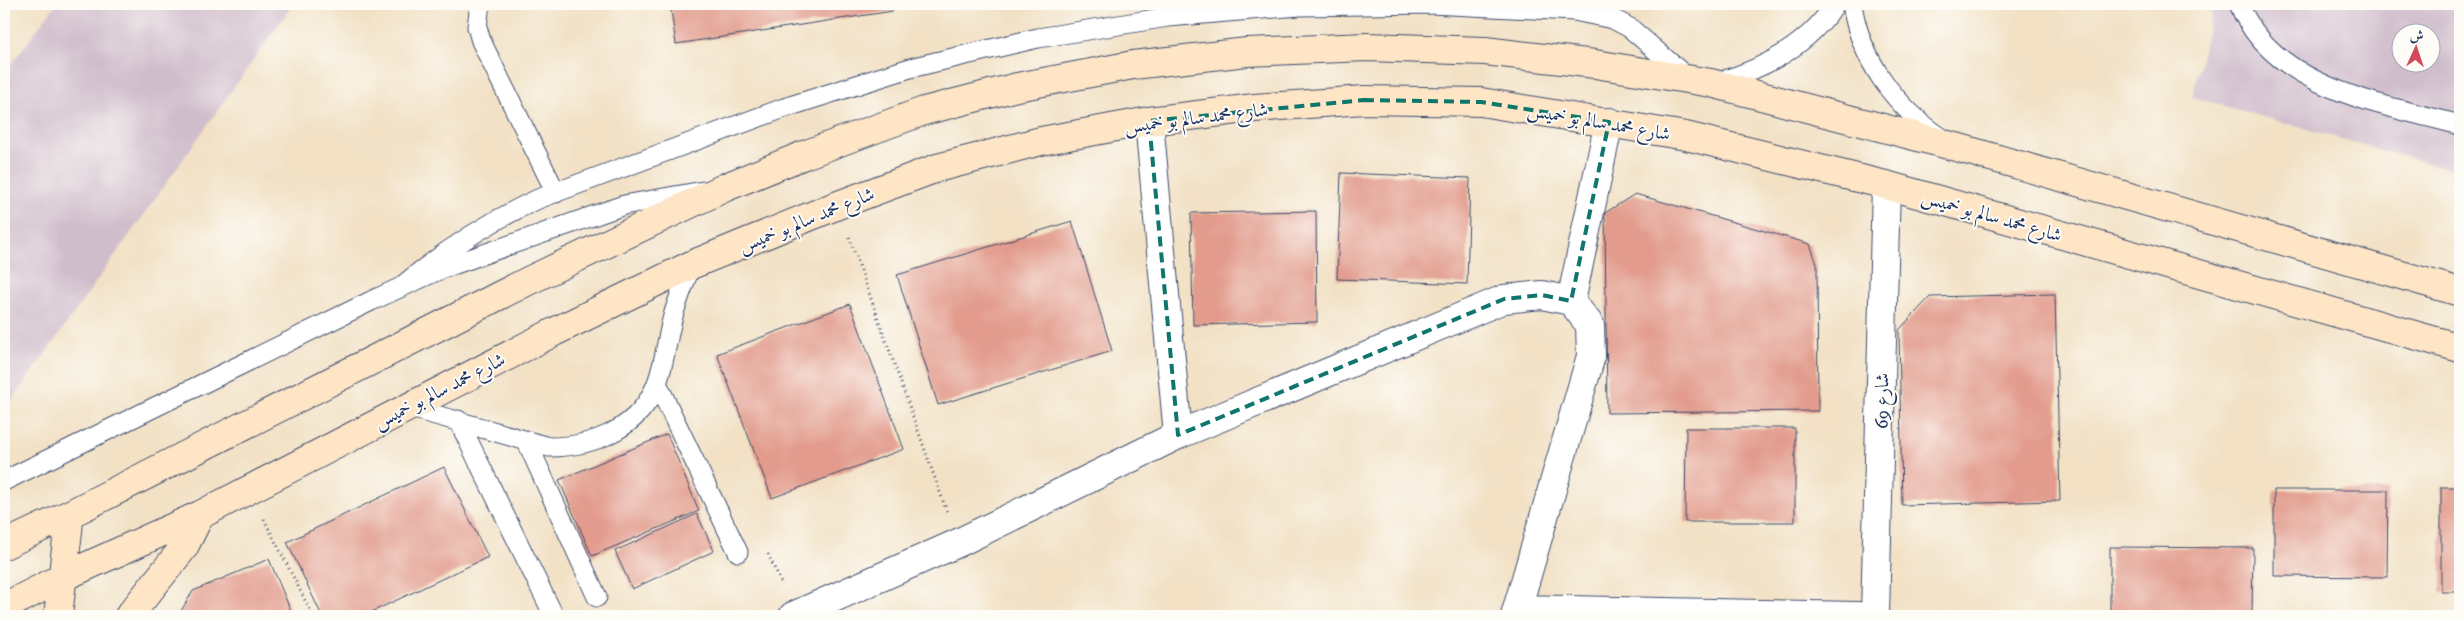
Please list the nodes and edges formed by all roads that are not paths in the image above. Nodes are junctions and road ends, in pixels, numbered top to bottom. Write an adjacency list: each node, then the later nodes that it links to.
1 (480, 4): 12 (lane)
2 (1835, 4): 5 (lane)
3 (1852, 4): 9 (lane)
4 (2239, 4): 8 (lane)
5 (1701, 81): 9 (main road); 11 (main road); 12 (lane)
6 (1149, 121): 7 (main road, شارع محمد سالم بو خميس); 13 (main road, شارع محمد سالم بو خميس); 21 (street)
7 (1609, 122): 10 (main road, شارع محمد سالم بو خميس); 16 (street)
8 (2460, 126)
9 (1956, 147): 15 (main road)
10 (1886, 185): 17 (main road, شارع محمد سالم بو خميس); 37 (street, شارع 69)
11 (726, 187): 14 (lane); 24 (main road)
12 (556, 193): 14 (lane)
13 (692, 265): 18 (lane); 19 (main road, شارع محمد سالم بو خميس)
14 (402, 286): 23 (lane)
15 (2460, 292)
16 (1571, 301): 21 (street); 31 (street)
17 (2460, 348)
18 (657, 383): 22 (lane); 27 (lane)
19 (407, 406): 20 (lane); 25 (main road, شارع محمد سالم بو خميس)
20 (458, 420): 22 (lane); 34 (lane)
21 (1178, 435): 35 (street)
22 (527, 442): 29 (lane)
23 (4, 480)
24 (70, 514): 26 (main road); 28 (main road)
25 (200, 515): 28 (main road, شارع محمد سالم بو خميس); 33 (main road)
26 (4, 546)
27 (738, 552)
28 (65, 576): 30 (main road, شارع محمد سالم بو خميس); 32 (main road)
29 (597, 596)
30 (4, 607)
31 (1516, 613): 36 (street)
32 (58, 616)
33 (129, 616)
34 (554, 616)
35 (793, 616)
36 (1858, 616)
37 (1876, 616)

